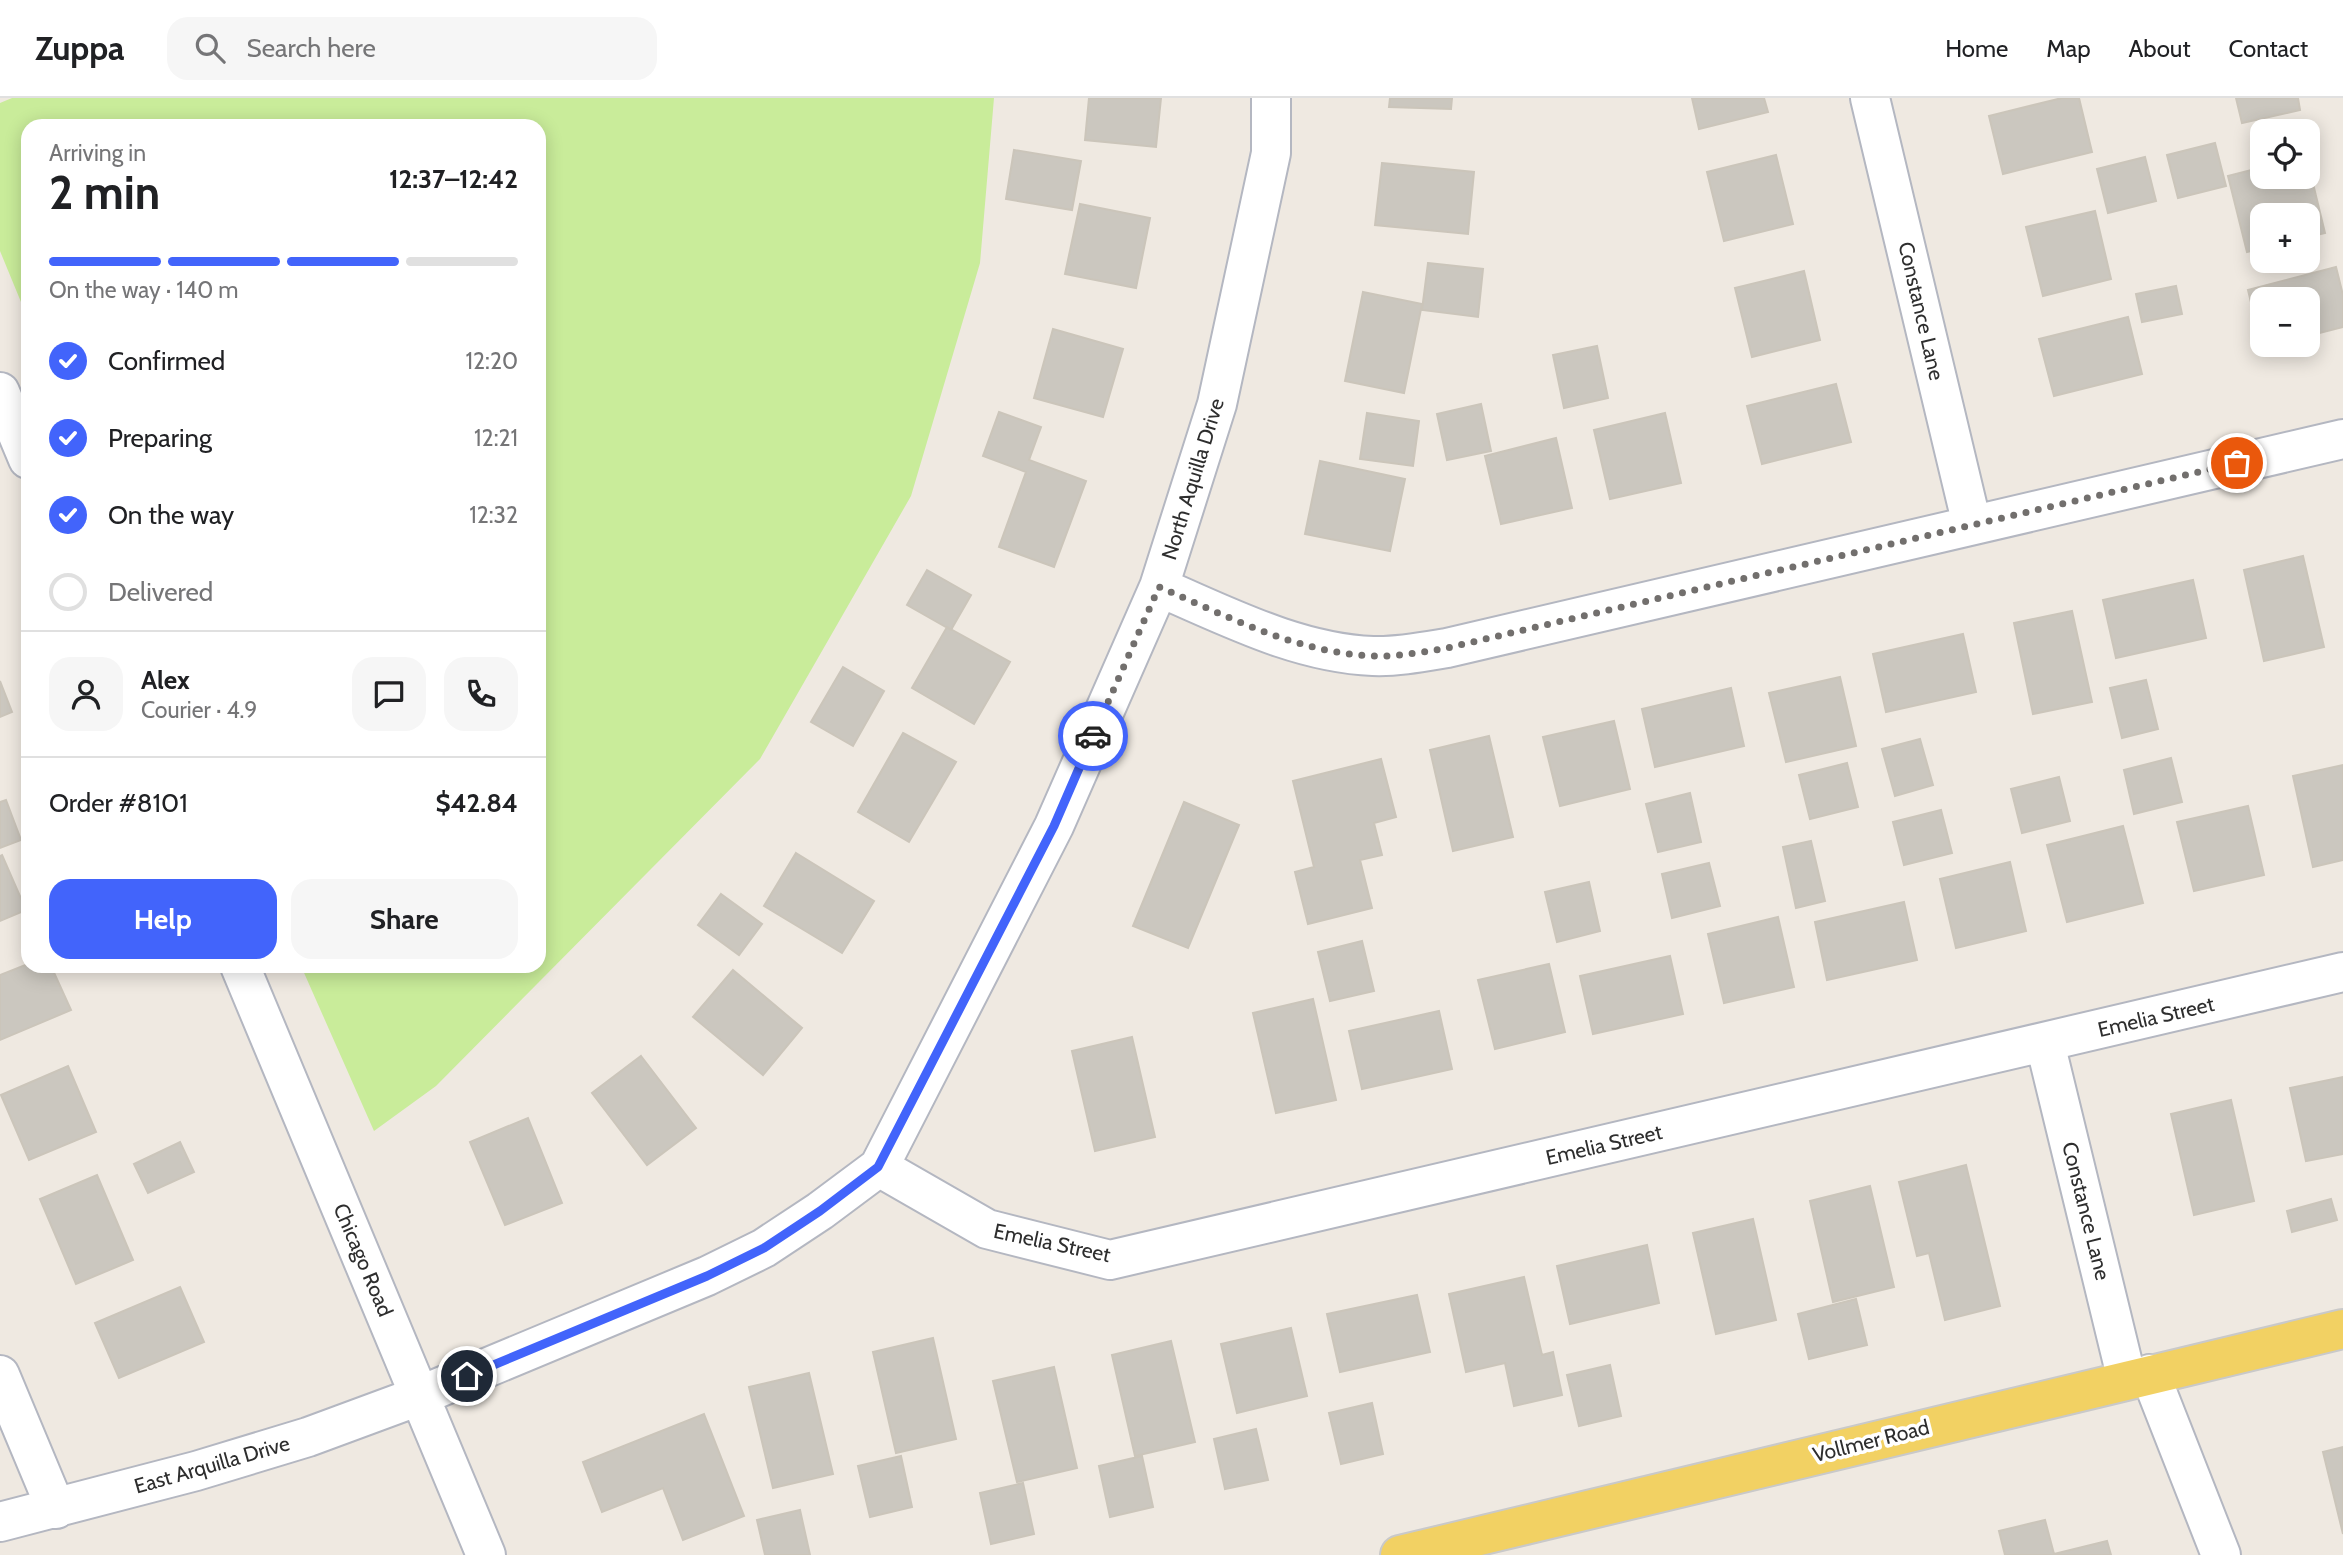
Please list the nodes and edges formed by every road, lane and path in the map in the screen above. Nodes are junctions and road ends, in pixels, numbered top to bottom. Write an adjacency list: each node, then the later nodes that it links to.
1 (1271, 98): 7 (street, North Aquilla Drive)
2 (1870, 98): 6 (street, Constance Lane)
3 (0, 392): 5 (street)
4 (2343, 439): 6 (street)
5 (21, 442)
6 (1972, 525): 7 (street)
7 (1159, 587): 11 (street, North Aquilla Drive)
8 (2343, 972): 10 (street, Emelia Street)
9 (243, 973): 15 (street, Chicago Road)
10 (2045, 1043): 11 (street, Emelia Street); 14 (street, Constance Lane)
11 (878, 1167): 15 (street, North Aquilla Drive)
12 (2343, 1329): 14 (main road, Vollmer Road)
13 (0, 1375): 16 (street)
14 (2139, 1377): 19 (main road, Vollmer Road); 20 (street, Constance Lane)
15 (419, 1395): 16 (street, East Arquilla Drive); 18 (street, Chicago Road)
16 (56, 1509): 17 (street, East Arquilla Drive)
17 (0, 1522)
18 (485, 1555)
19 (1400, 1555)
20 (2221, 1555)

